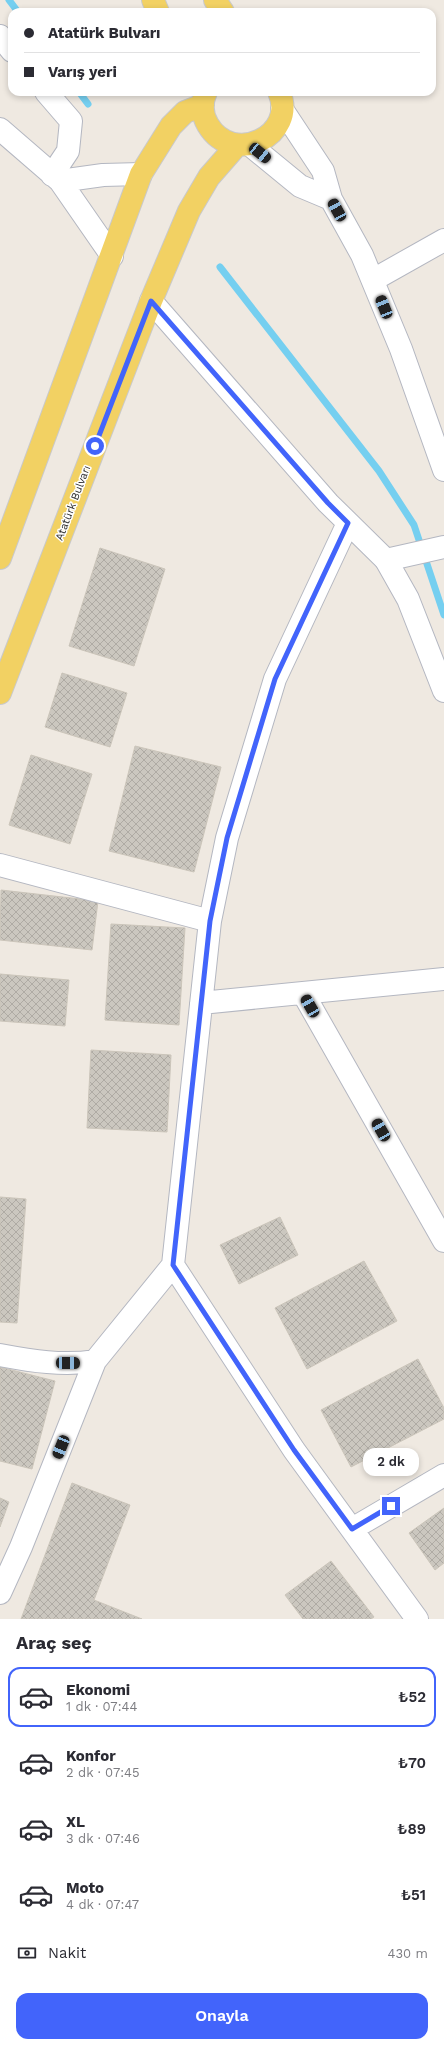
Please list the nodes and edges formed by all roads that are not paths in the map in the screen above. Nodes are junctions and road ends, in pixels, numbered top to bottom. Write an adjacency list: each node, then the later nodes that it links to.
1 (0, 36): 2 (street)
2 (8, 46)
3 (49, 96): 9 (street)
4 (203, 97): 7 (main road); 8 (main road)
5 (280, 100): 7 (main road); 10 (street)
6 (0, 129): 9 (street)
7 (243, 145): 10 (street); 14 (main road, Atatürk Bulvarı)
8 (141, 174): 9 (street); 12 (main road)
9 (56, 178): 12 (street)
10 (330, 199): 13 (street)
11 (444, 240): 13 (street)
12 (112, 256): 18 (main road)
13 (373, 280): 15 (street)
14 (151, 301): 16 (street); 21 (main road, Atatürk Bulvarı)
15 (444, 470)
16 (348, 523): 19 (street); 23 (street)
17 (442, 547): 19 (street)
18 (0, 558)
19 (396, 558): 20 (street)
20 (444, 691)
21 (0, 693)
22 (0, 865): 23 (street)
23 (210, 921): 26 (street)
24 (444, 979): 25 (street)
25 (302, 993): 26 (street); 27 (street)
26 (201, 1003): 28 (street)
27 (444, 1241)
28 (173, 1265): 30 (street); 32 (street)
29 (0, 1355): 30 (street)
30 (95, 1361): 33 (street)
31 (444, 1475): 32 (street)
32 (352, 1529): 34 (street)
33 (0, 1593)
34 (417, 1619)

